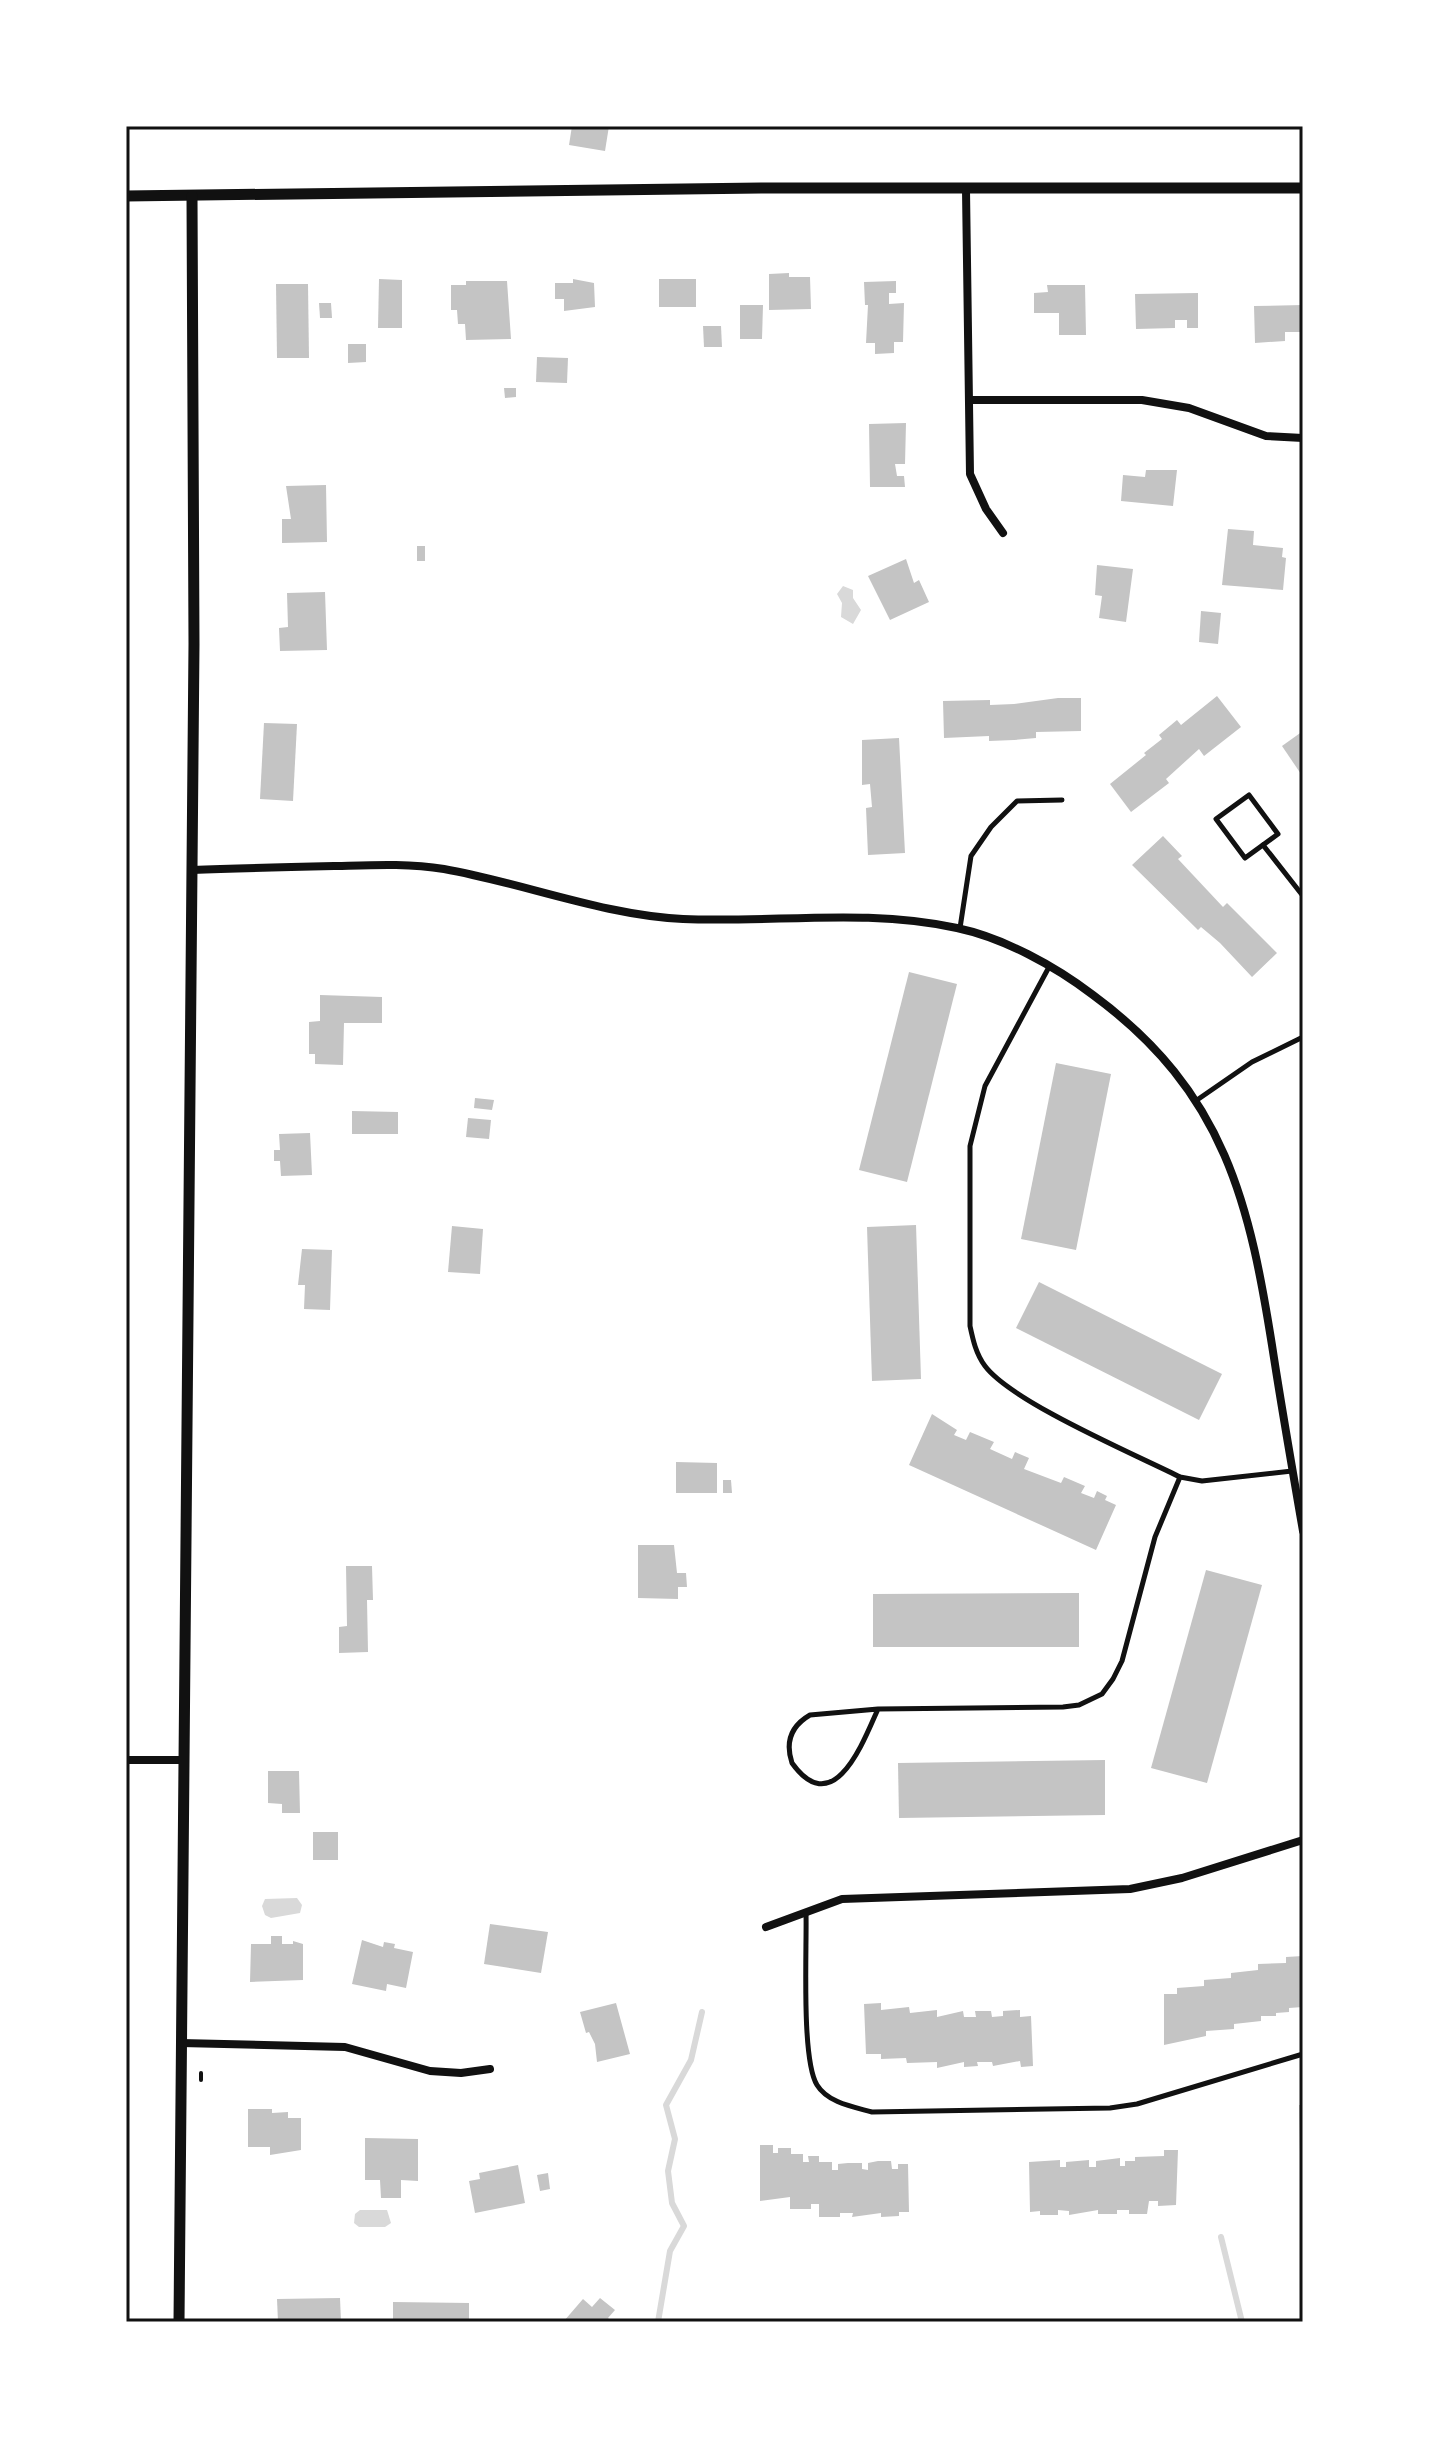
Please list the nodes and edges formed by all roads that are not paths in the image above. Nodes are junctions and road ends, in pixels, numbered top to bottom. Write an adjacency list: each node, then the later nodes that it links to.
1 (1303, 188): 2 (street)
2 (966, 190): 4 (street); 5 (street)
3 (126, 196): 4 (street)
4 (192, 196): 10 (street)
5 (969, 400): 6 (street); 7 (street)
6 (1303, 438)
7 (1003, 533)
8 (1062, 800): 12 (lane)
9 (1263, 845): 9 (lane); 11 (lane)
10 (192, 870): 12 (street); 21 (street)
11 (1303, 896)
12 (960, 928): 13 (street)
13 (1049, 967): 15 (street); 17 (lane)
14 (1303, 1037): 15 (lane)
15 (1197, 1100): 16 (street)
16 (1293, 1470): 17 (lane); 18 (street)
17 (1180, 1477): 19 (lane)
18 (1303, 1531)
19 (878, 1709): 19 (lane)
20 (126, 1760): 21 (street)
21 (183, 1760): 25 (street)
22 (1303, 1840): 23 (street)
23 (806, 1911): 24 (street); 26 (lane)
24 (766, 1927)
25 (181, 2043): 27 (street); 28 (street)
26 (1303, 2054)
27 (490, 2069)
28 (179, 2322)

